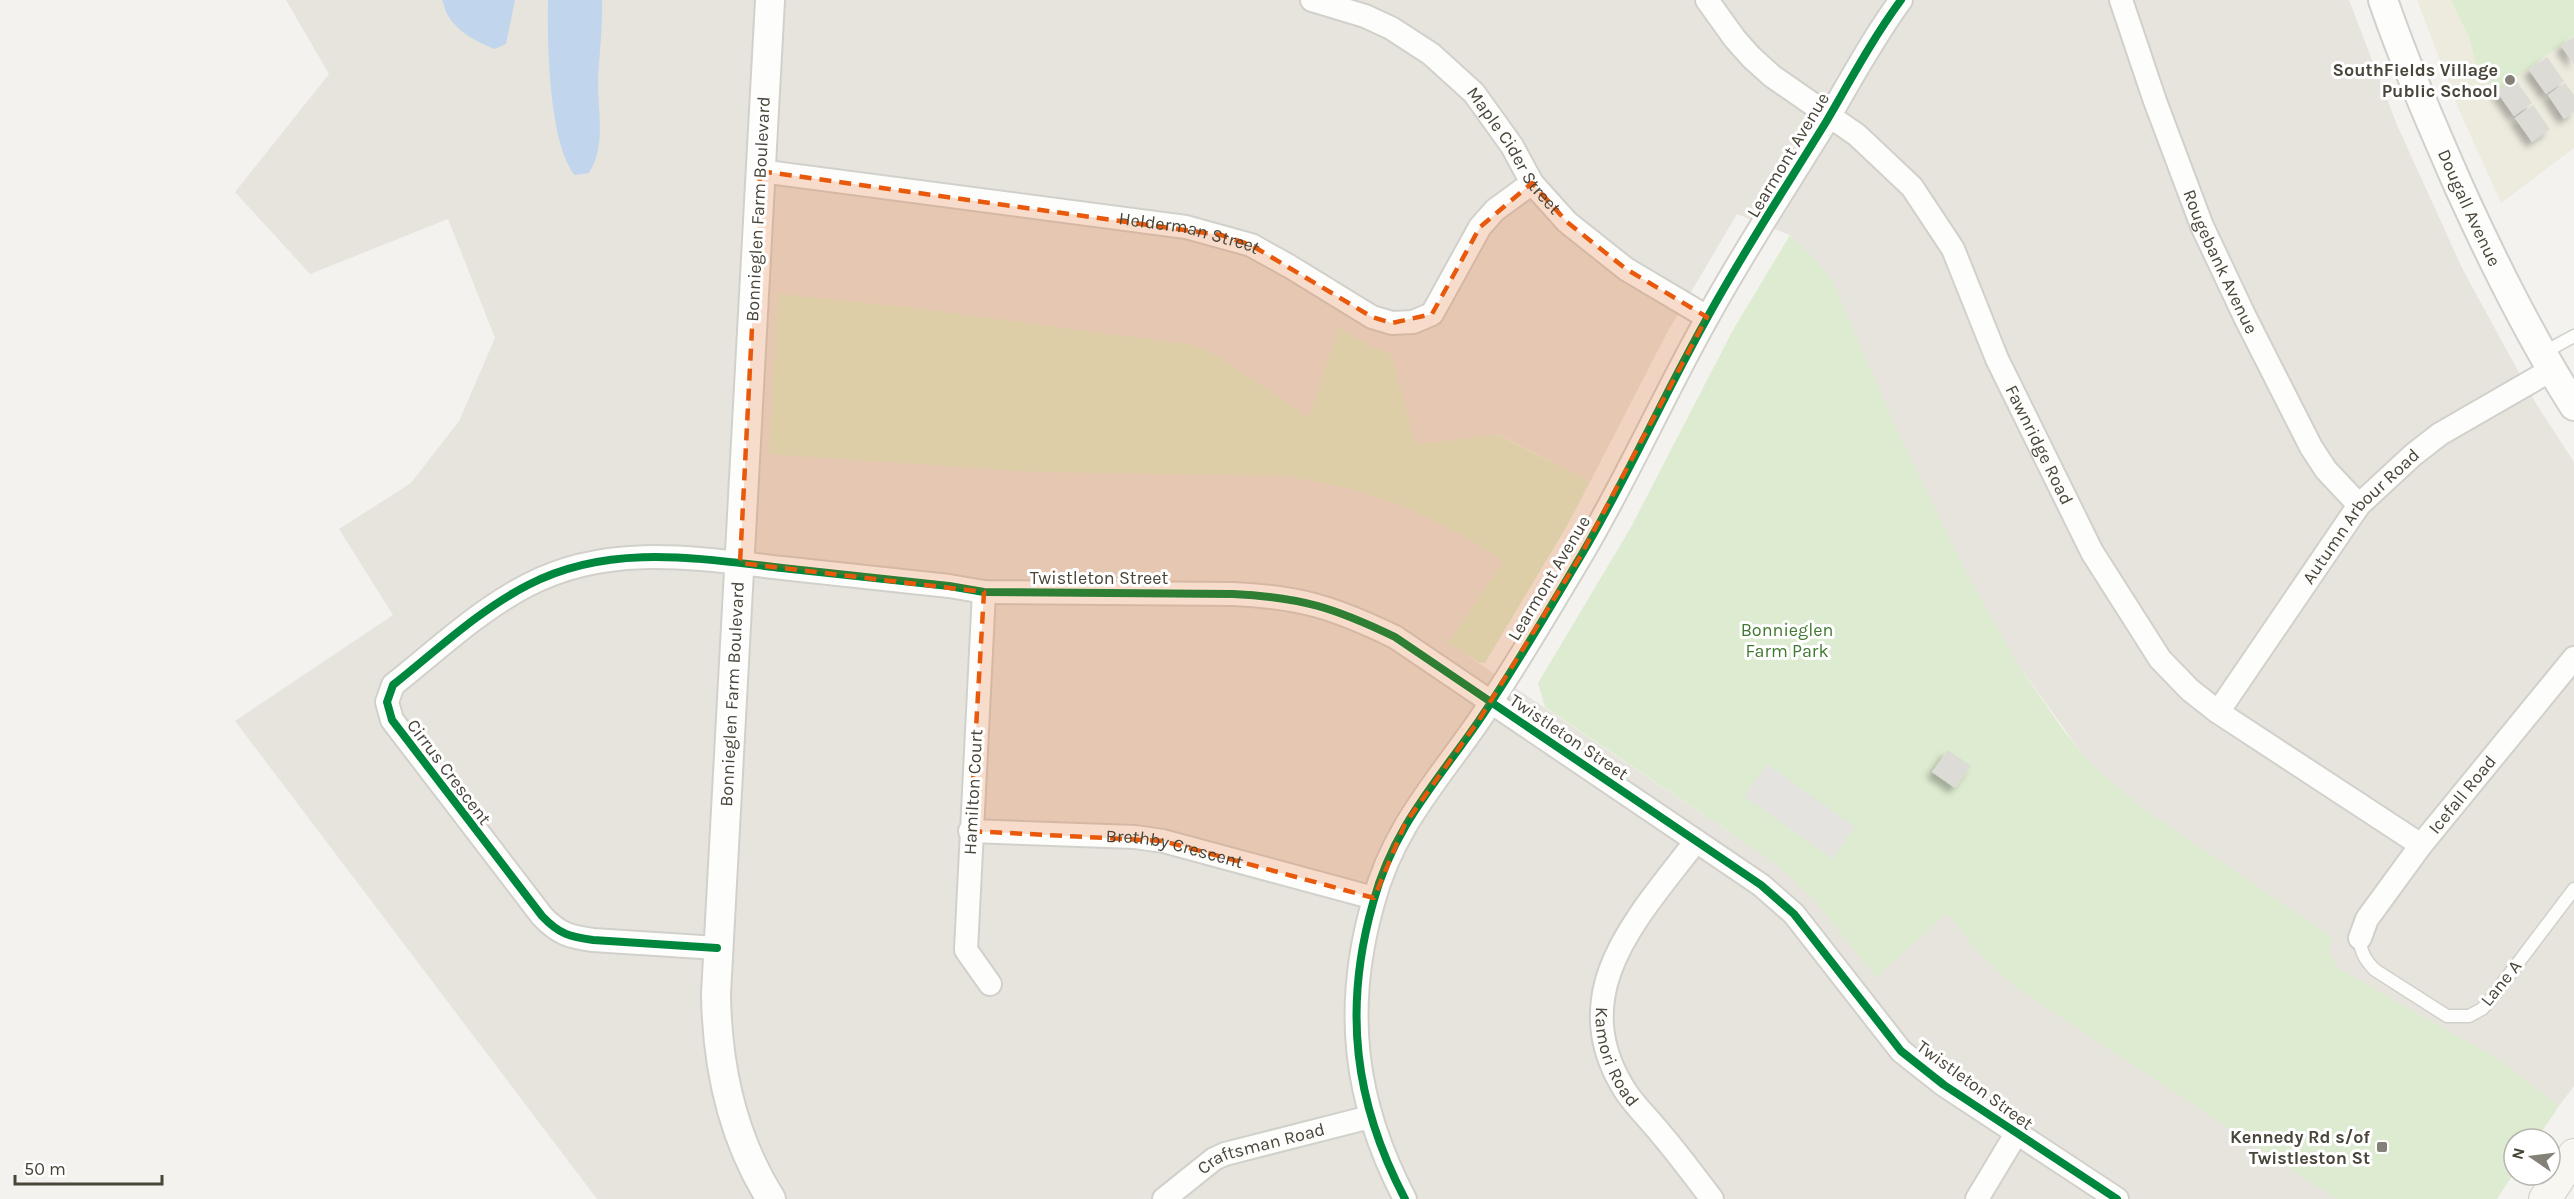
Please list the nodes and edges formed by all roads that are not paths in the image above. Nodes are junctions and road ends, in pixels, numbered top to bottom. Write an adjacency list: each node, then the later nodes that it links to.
1 (770, 0): 8 (street, Bonnieglen Farm Boulevard)
2 (1312, 0): 9 (street, Maple Cider Street)
3 (1707, 0): 7 (street, Fawnridge Road)
4 (1900, 0): 7 (street, Learmont Avenue)
5 (2121, 0): 14 (street, Rougebank Avenue)
6 (2383, 0): 12 (street, Dougall Avenue)
7 (1830, 114): 10 (street, Learmont Avenue); 19 (street, Fawnridge Road)
8 (760, 171): 9 (street, Helderman Street); 15 (street, Bonnieglen Farm Boulevard)
9 (1532, 183): 10 (street, Maple Cider Street)
10 (1707, 317): 18 (street, Learmont Avenue)
11 (2574, 336): 12 (lane)
12 (2546, 362): 13 (street, Dougall Avenue); 14 (street, Autumn Arbour Road)
13 (2574, 406)
14 (2359, 505): 19 (street, Autumn Arbour Road)
15 (740, 563): 16 (street, Twistleton Street); 26 (street, Bonnieglen Farm Boulevard); 26 (street, Cirrus Crescent)
16 (984, 592): 18 (street, Twistleton Street); 20 (street, Hamilton Court)
17 (2574, 658): 22 (street, Icefall Road)
18 (1491, 702): 21 (street, Twistleton Street); 24 (street, Learmont Avenue)
19 (2218, 712): 22 (street, Fawnridge Road)
20 (970, 831): 24 (street, Brethby Crescent); 27 (street, Hamilton Court)
21 (1696, 841): 29 (street, Twistleton Street); 34 (street, Kamori Road)
22 (2421, 845): 25 (street, Icefall Road)
23 (2574, 889): 25 (lane, Lane A)
24 (1374, 898): 28 (street, Learmont Avenue)
25 (2360, 938)
26 (717, 948): 31 (street, Bonnieglen Farm Boulevard)
27 (990, 984)
28 (1370, 1117): 32 (street, Craftsman Road); 33 (street, Learmont Avenue)
29 (2016, 1134): 35 (street); 36 (street, Twistleton Street)
30 (2571, 1163): 37 (main road)
31 (771, 1199)
32 (1164, 1199)
33 (1405, 1199)
34 (1712, 1199)
35 (1977, 1199)
36 (2117, 1199)
37 (2545, 1199)

